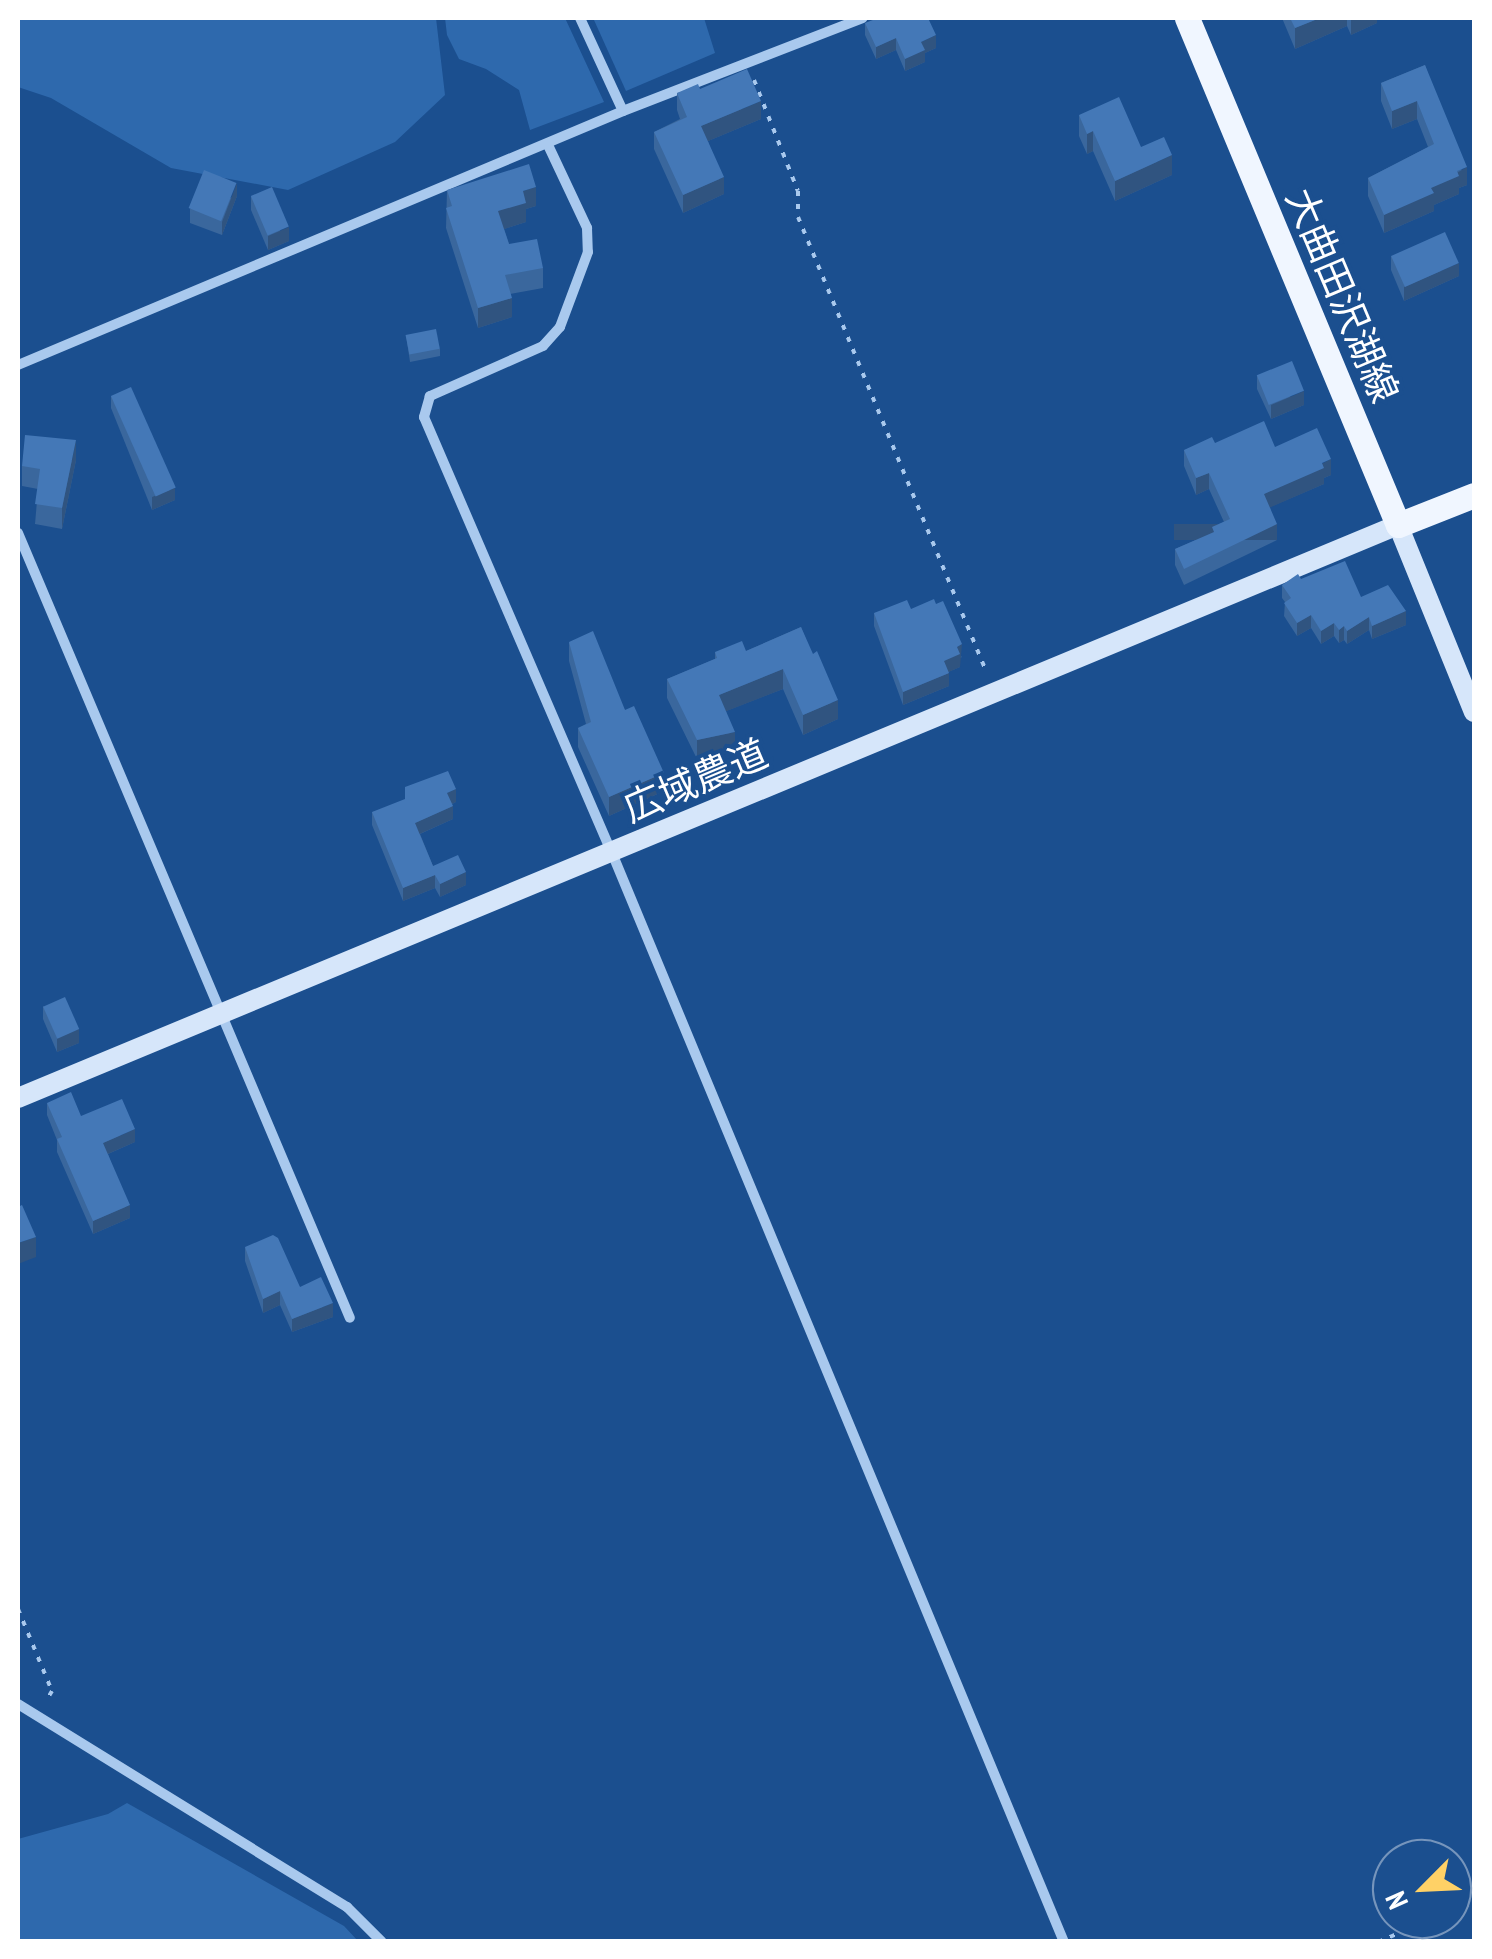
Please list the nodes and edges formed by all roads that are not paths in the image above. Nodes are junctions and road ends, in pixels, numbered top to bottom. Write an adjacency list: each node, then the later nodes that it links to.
1 (580, 18): 4 (street)
2 (863, 18): 4 (street)
3 (1188, 18): 8 (main road, 大曲田沢湖線)
4 (623, 111): 5 (street)
5 (548, 145): 6 (street); 11 (street)
6 (18, 365)
7 (1474, 495): 8 (main road)
8 (1398, 525): 10 (street); 11 (street, 広域農道)
9 (18, 533): 12 (street)
10 (1474, 712)
11 (612, 853): 12 (street, 広域農道); 17 (street)
12 (222, 1014): 13 (street, 広域農道); 14 (street)
13 (18, 1098)
14 (350, 1318)
15 (18, 1704): 16 (street)
16 (382, 1942)
17 (1064, 1942)

